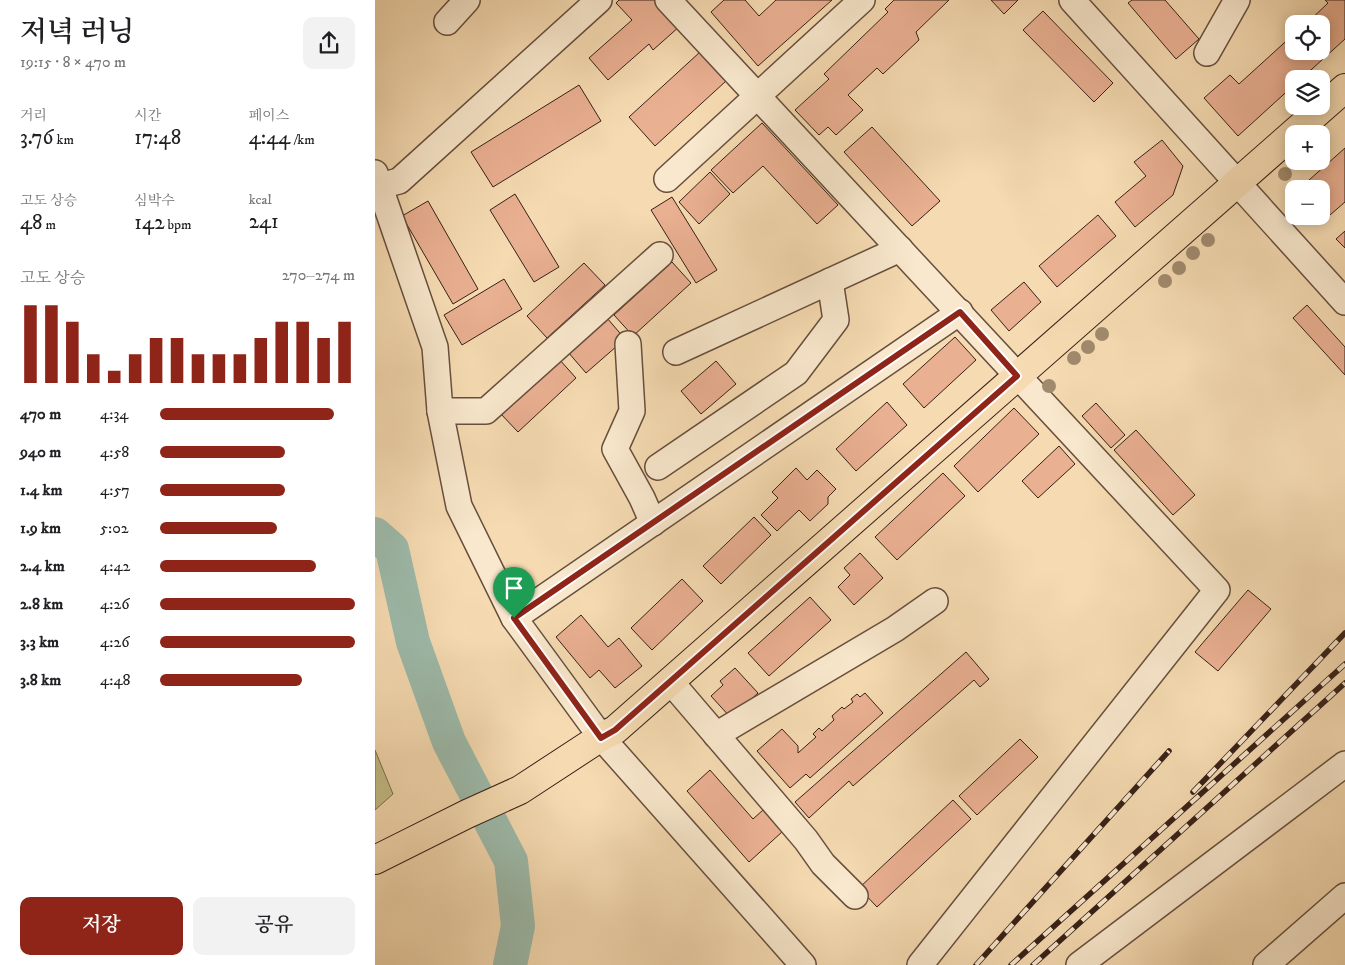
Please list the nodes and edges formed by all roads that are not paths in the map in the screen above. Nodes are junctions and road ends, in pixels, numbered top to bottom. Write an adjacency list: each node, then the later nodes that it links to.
1 (467, 0): 7 (street)
2 (599, 0): 12 (street)
3 (668, 0): 10 (street)
4 (862, 0): 10 (street)
5 (1072, 0): 13 (street)
6 (1237, 0): 8 (street)
7 (447, 22)
8 (1207, 52)
9 (1345, 88): 13 (main road)
10 (758, 96): 11 (street); 14 (street)
11 (667, 179)
12 (377, 180): 22 (street)
13 (1237, 182): 17 (street); 21 (main road)
14 (900, 249): 16 (street); 18 (street)
15 (660, 255): 22 (street)
16 (830, 281): 20 (street); 23 (street)
17 (1345, 302)
18 (960, 312): 21 (street); 24 (street)
19 (628, 344): 24 (street)
20 (676, 352)
21 (1017, 376): 27 (main road); 35 (street)
22 (440, 411): 26 (street)
23 (657, 467)
24 (653, 523): 26 (street)
25 (935, 601): 28 (street)
26 (514, 618): 29 (street)
27 (671, 681): 28 (street); 29 (main road)
28 (716, 734): 32 (street)
29 (601, 738): 31 (main road); 34 (street)
30 (1345, 764): 36 (street)
31 (375, 860)
32 (855, 896)
33 (1345, 896): 37 (street)
34 (803, 965)
35 (920, 965)
36 (1079, 965)
37 (1266, 965)

